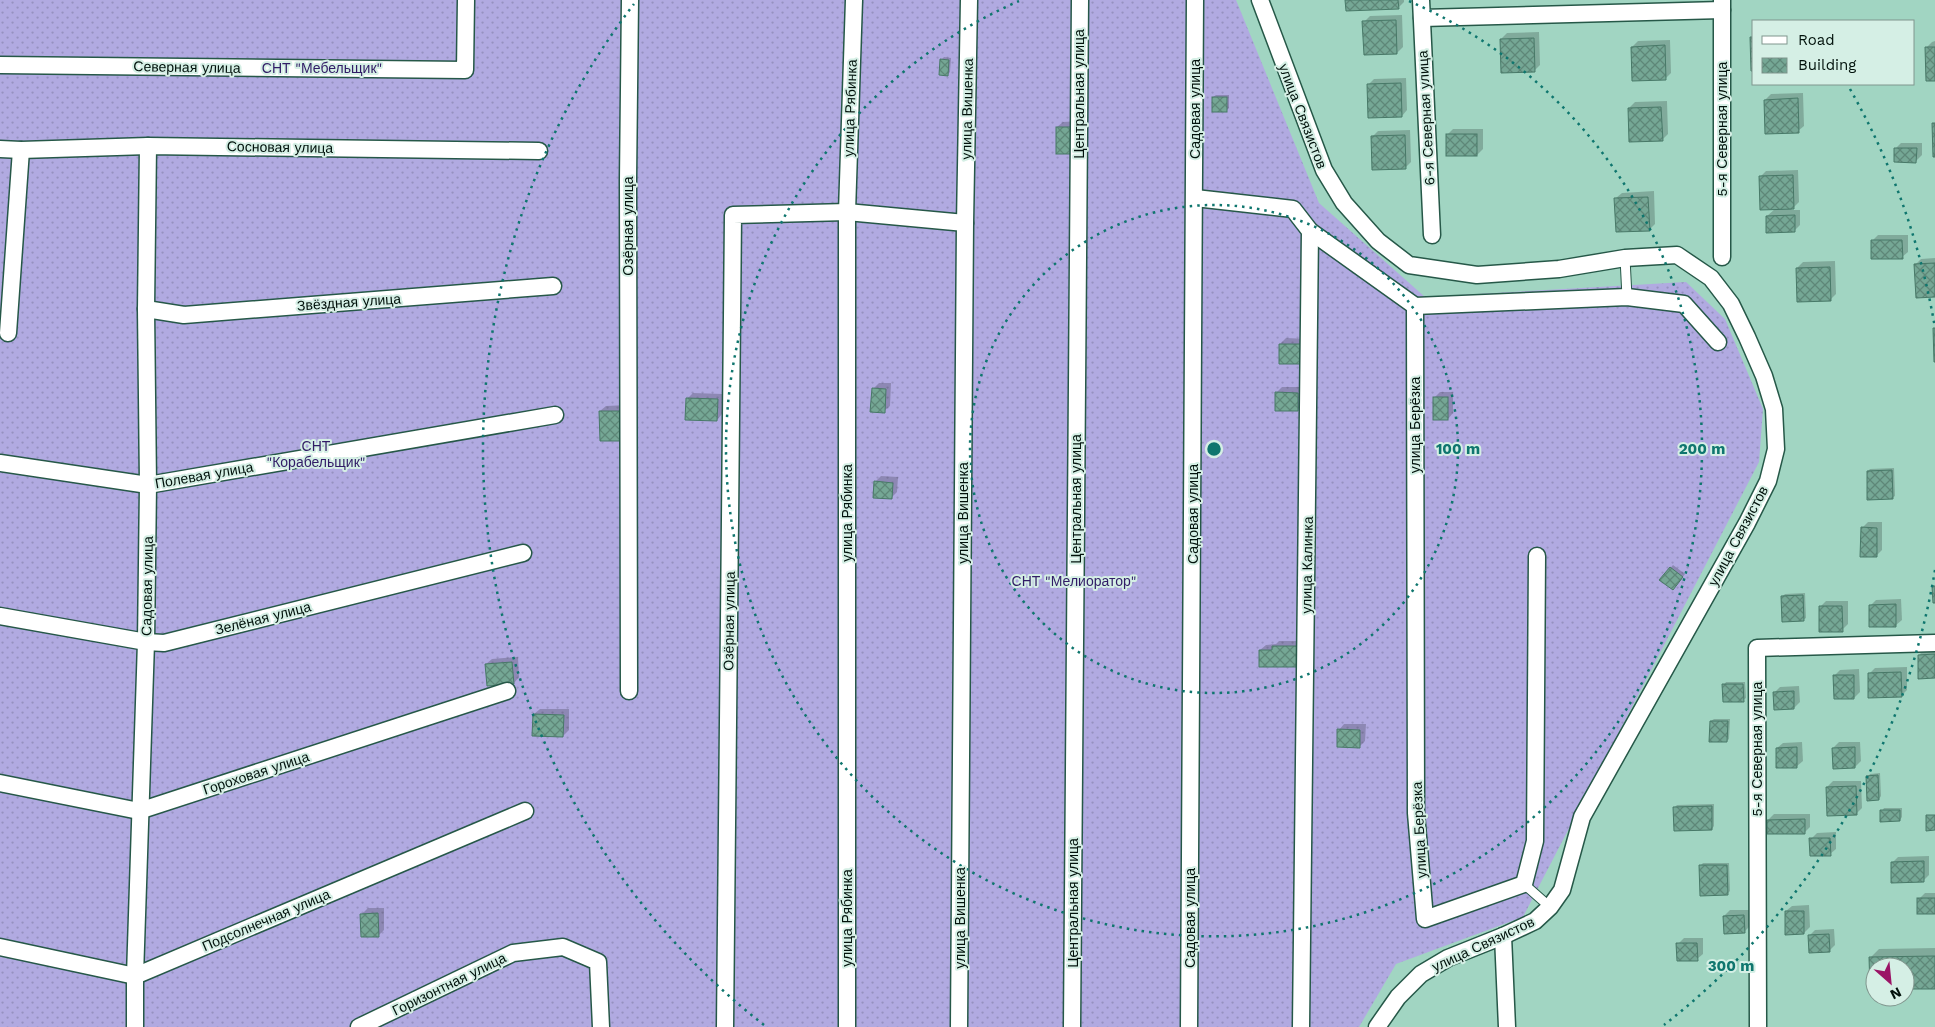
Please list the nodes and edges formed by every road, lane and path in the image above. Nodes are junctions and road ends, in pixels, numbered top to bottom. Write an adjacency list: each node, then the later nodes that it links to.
1 (466, 0): 11 (street, Северная улица)
2 (630, 0): 38 (street, Озёрная улица)
3 (854, 0): 17 (street, улица Рябинка)
4 (969, 0): 18 (street, улица Вишенка)
5 (1080, 0): 53 (street, Центральная улица)
6 (1195, 0): 16 (street, Садовая улица)
7 (1260, 0): 22 (street, улица Связистов)
8 (1421, 0): 10 (street, 6-я Северная улица)
9 (1722, 5): 10 (street); 21 (street, 5-я Северная улица)
10 (1422, 18): 20 (street, 6-я Северная улица)
11 (0, 65)
12 (148, 146): 14 (street, Сосновая улица); 15 (street, Сосновая улица); 26 (street, Садовая улица)
13 (0, 149): 14 (street, Сосновая улица)
14 (22, 150): 27 (street)
15 (539, 151)
16 (1195, 198): 19 (street); 54 (street, Садовая улица)
17 (847, 212): 18 (street); 50 (street, Озёрная улица); 51 (street, улица Рябинка)
18 (965, 223): 52 (street, улица Вишенка)
19 (1310, 231): 25 (street); 55 (street, улица Калинка)
20 (1432, 235)
21 (1722, 257)
22 (1625, 258): 24 (lane); 43 (street, улица Связистов)
23 (553, 286): 26 (street, Звёздная улица)
24 (1627, 297): 25 (street); 28 (street)
25 (1415, 306): 42 (street, улица Берёзка)
26 (146, 309): 31 (street, Садовая улица)
27 (8, 333)
28 (1718, 342)
29 (555, 415): 31 (street, Полевая улица)
30 (0, 463): 31 (street, Полевая улица)
31 (148, 485): 35 (street, Садовая улица)
32 (522, 553): 35 (street, Зелёная улица)
33 (1537, 556): 42 (street)
34 (0, 616): 35 (street, Зелёная улица)
35 (146, 642): 40 (street, Садовая улица)
36 (1935, 643): 58 (street, 5-я Северная улица)
37 (507, 691): 40 (street, Гороховая улица)
38 (628, 691)
39 (0, 783): 40 (street, Гороховая улица)
40 (139, 811): 46 (street, Садовая улица)
41 (525, 811): 46 (street, Подсолнечная улица)
42 (1524, 884): 43 (lane)
43 (1550, 907): 44 (street, улица Связистов)
44 (1503, 936): 56 (street, улица Связистов); 57 (street)
45 (0, 947): 46 (street)
46 (135, 976): 47 (street, Садовая улица)
47 (135, 1027)
48 (359, 1027): 49 (street, Горизонтная улица)
49 (601, 1027)
50 (725, 1027)
51 (847, 1027)
52 (959, 1027)
53 (1072, 1027)
54 (1189, 1027)
55 (1301, 1027)
56 (1377, 1027)
57 (1507, 1027)
58 (1758, 1027)

